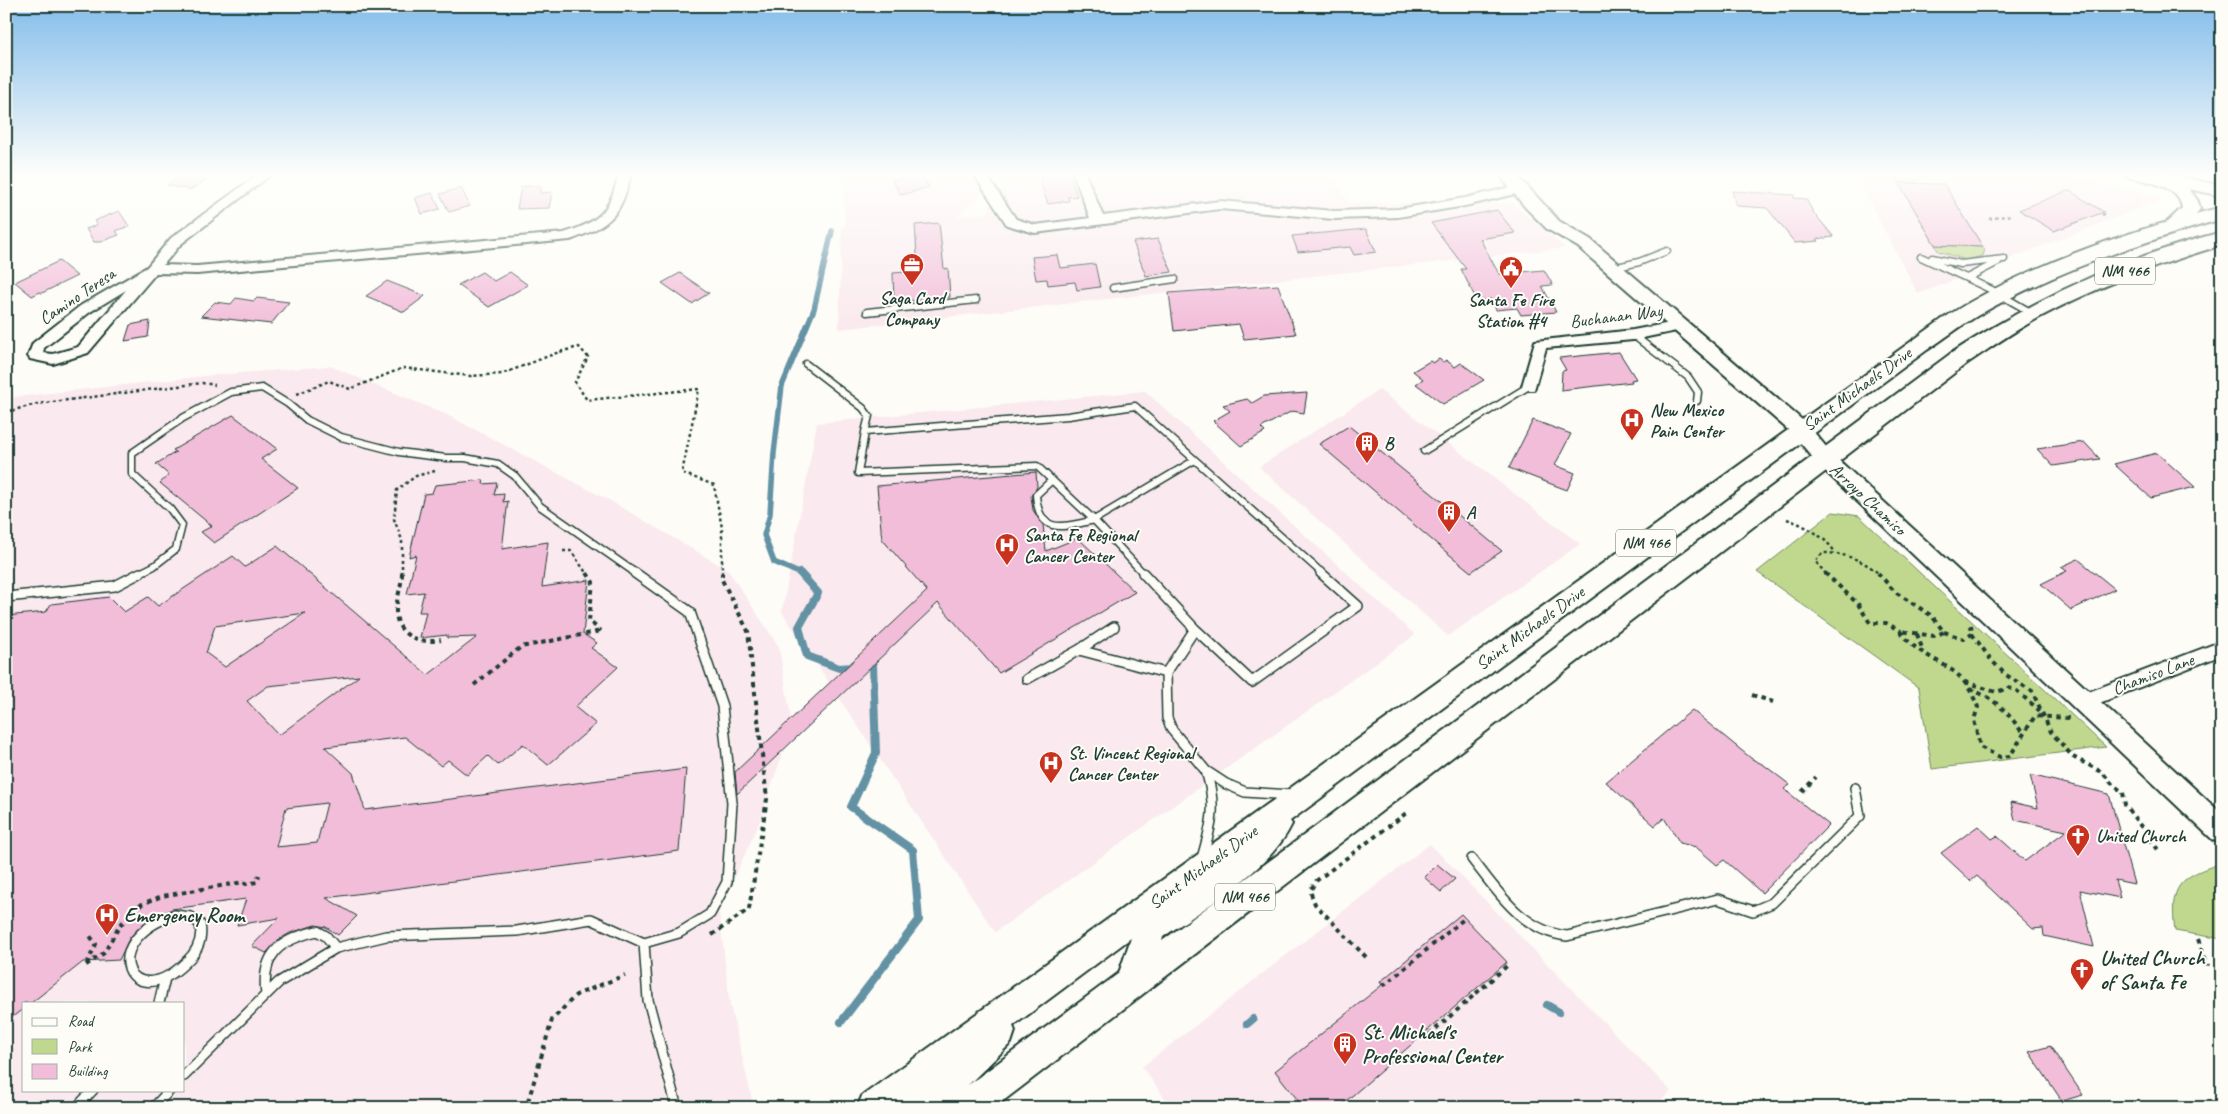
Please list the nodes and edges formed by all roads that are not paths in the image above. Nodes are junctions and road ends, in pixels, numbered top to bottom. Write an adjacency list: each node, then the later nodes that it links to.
1 (198, 225): 12 (street, Camino Teresa)
2 (595, 225): 12 (street)
3 (1017, 225): 4 (street)
4 (1062, 225)
5 (1553, 225): 11 (street, Arroyo Chamiso)
6 (2173, 225): 8 (street)
7 (2178, 225): 8 (main road, Saint Michaels Drive / NM 466)
8 (2171, 227): 16 (main road, Saint Michaels Drive / NM 466)
9 (2222, 238): 19 (main road, Saint Michaels Drive / NM 466)
10 (1667, 252): 11 (lane)
11 (1613, 268): 20 (street, Arroyo Chamiso)
12 (153, 269): 12 (street, Camino Teresa)
13 (1967, 278): 13 (lane); 16 (lane)
14 (1176, 279): 15 (lane)
15 (1113, 288)
16 (2004, 294): 19 (lane); 25 (main road, Saint Michaels Drive / NM 466)
17 (976, 300): 18 (lane)
18 (868, 312)
19 (2032, 313): 28 (main road, Saint Michaels Drive / NM 466)
20 (1680, 326): 21 (street, Buchanan Way); 25 (street, Arroyo Chamiso)
21 (1633, 335): 23 (street, Buchanan Way); 24 (lane)
22 (806, 364): 26 (lane)
23 (1529, 386): 27 (lane)
24 (1697, 401)
25 (1801, 430): 28 (street, Arroyo Chamiso); 42 (main road, Saint Michaels Drive / NM 466)
26 (865, 432): 29 (lane); 30 (lane)
27 (1424, 451)
28 (1825, 459): 39 (street, Arroyo Chamiso); 50 (main road, Saint Michaels Drive / NM 466)
29 (1195, 460): 31 (lane); 34 (lane)
30 (1052, 480): 31 (lane); 31 (lane)
31 (1094, 520): 34 (lane)
32 (6, 597): 46 (lane)
33 (1114, 628): 36 (lane)
34 (1196, 629): 37 (lane)
35 (2222, 648): 39 (street, Chamiso Lane)
36 (1079, 650): 37 (lane); 38 (lane)
37 (1166, 673): 40 (lane)
38 (1027, 679)
39 (2080, 710): 43 (street, Arroyo Chamiso)
40 (1206, 771): 42 (lane); 45 (lane)
41 (1855, 788): 44 (lane)
42 (1301, 796): 45 (main road, Saint Michaels Drive / NM 466); 50 (main road)
43 (2222, 831)
44 (1472, 859)
45 (1198, 871): 48 (main road, Saint Michaels Drive / NM 466)
46 (644, 943): 47 (lane); 58 (lane)
47 (336, 948): 51 (lane); 51 (lane)
48 (1060, 972): 59 (main road, Saint Michaels Drive / NM 466); 60 (main road)
49 (165, 978): 49 (lane); 52 (lane)
50 (1132, 982): 61 (main road, Saint Michaels Drive / NM 466)
51 (266, 995): 53 (lane)
52 (159, 1002)
53 (185, 1075)
54 (91, 1092): 56 (lane)
55 (168, 1092): 57 (lane)
56 (76, 1108)
57 (153, 1108)
58 (677, 1108)
59 (874, 1108)
60 (918, 1108)
61 (966, 1108)

